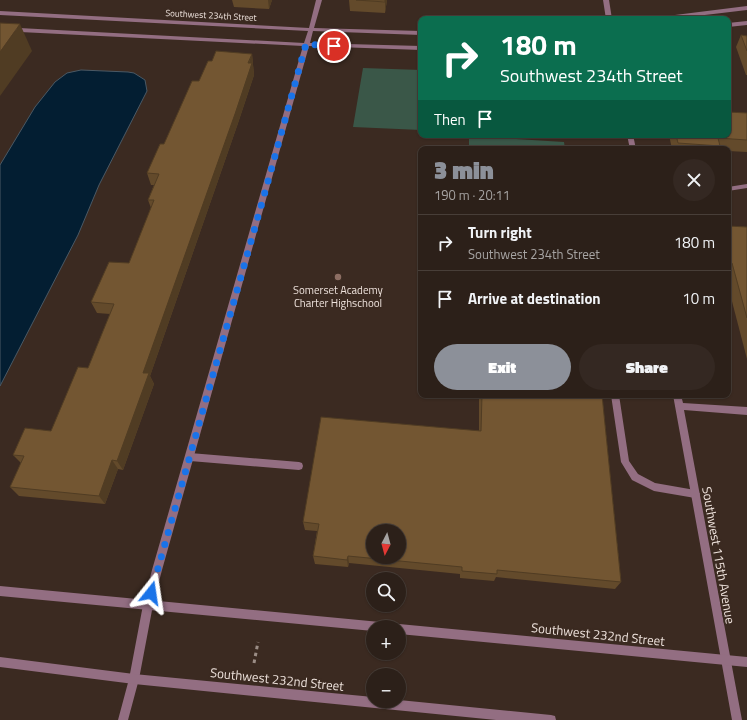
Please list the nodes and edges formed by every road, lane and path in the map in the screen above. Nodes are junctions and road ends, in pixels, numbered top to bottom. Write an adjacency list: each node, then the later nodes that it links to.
1 (319, 0): 10 (street)
2 (606, 0): 5 (street)
3 (747, 8): 6 (street)
4 (0, 13): 10 (street, Southwest 234th Street)
5 (609, 16)
6 (683, 16)
7 (747, 23): 8 (street)
8 (731, 26)
9 (0, 29): 12 (street)
10 (310, 29): 11 (street, Southwest 234th Street); 12 (street)
11 (418, 33)
12 (306, 44): 13 (street); 20 (street)
13 (418, 48)
14 (747, 186): 15 (street)
15 (731, 189)
16 (615, 398): 22 (street)
17 (678, 398): 18 (street, Southwest 115th Avenue)
18 (679, 406): 19 (street); 22 (street, Southwest 115th Avenue)
19 (747, 411)
20 (190, 456): 21 (street); 24 (street)
21 (299, 466)
22 (695, 494): 28 (street, Southwest 115th Avenue)
23 (0, 591): 24 (street)
24 (148, 605): 25 (street); 32 (street)
25 (366, 626)
26 (406, 630): 28 (street, Southwest 232nd Street)
27 (258, 642): 31 (path)
28 (725, 660): 30 (street, Southwest 232nd Street); 35 (street, Southwest 115th Avenue)
29 (0, 662): 32 (street, Southwest 232nd Street)
30 (747, 662)
31 (254, 663)
32 (134, 679): 33 (street); 34 (street, Southwest 232nd Street)
33 (122, 720)
34 (551, 720)
35 (737, 720)

